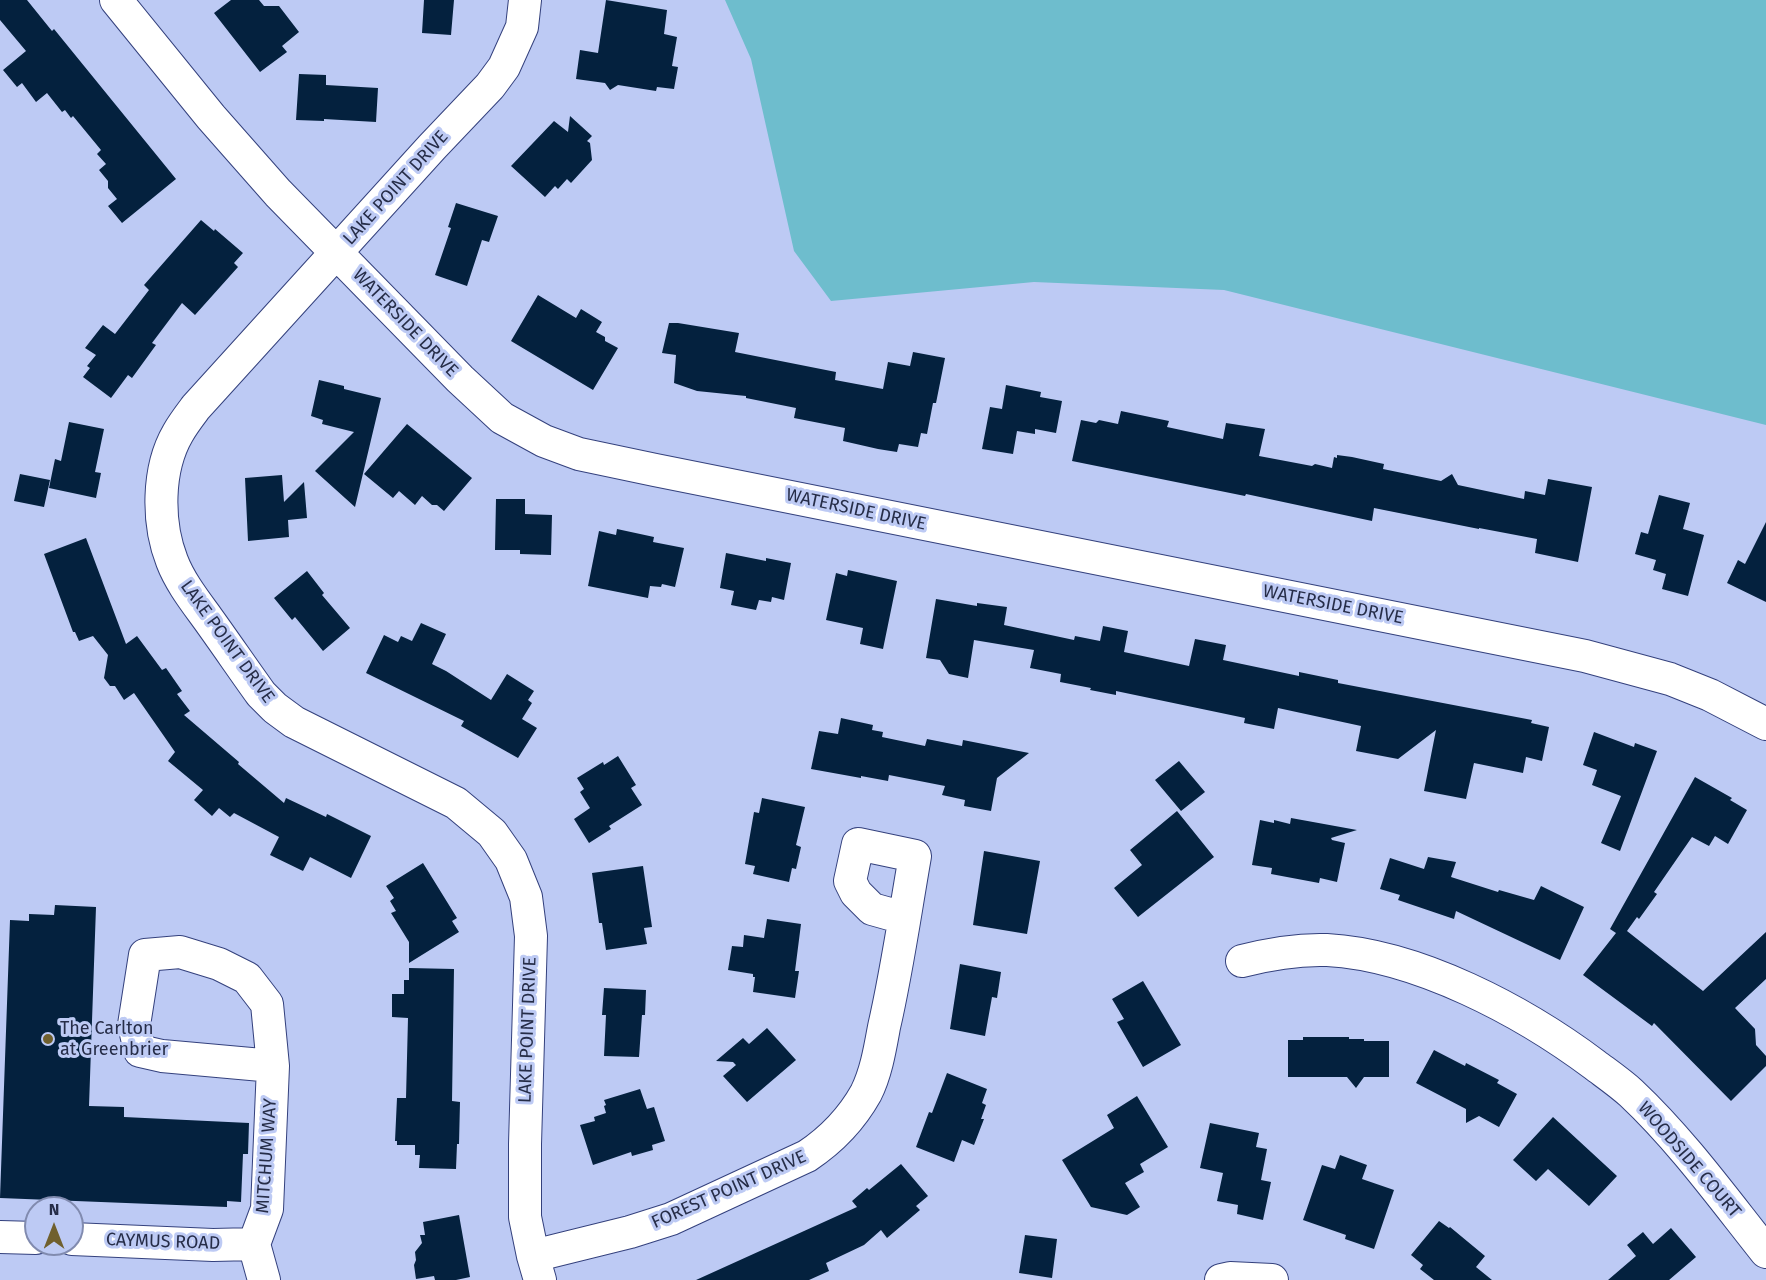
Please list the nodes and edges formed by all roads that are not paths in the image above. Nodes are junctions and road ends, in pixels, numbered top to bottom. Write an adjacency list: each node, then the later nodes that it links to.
1 (117, 0): 3 (street, WATERSIDE DRIVE)
2 (525, 0): 3 (street, LAKE POINT DRIVE)
3 (336, 253): 4 (street, WATERSIDE DRIVE); 13 (street, LAKE POINT DRIVE)
4 (1766, 724)
5 (904, 918): 13 (street, FOREST POINT DRIVE)
6 (1242, 961): 12 (street, WOODSIDE COURT)
7 (273, 1066): 7 (street, MITCHUM WAY); 11 (street, MITCHUM WAY)
8 (0, 1237): 9 (street)
9 (24, 1238)
10 (84, 1240): 11 (street, CAYMUS ROAD)
11 (254, 1244): 14 (street)
12 (1766, 1252)
13 (537, 1268)
14 (264, 1280)
15 (1221, 1280): 16 (street)
16 (1272, 1280)

